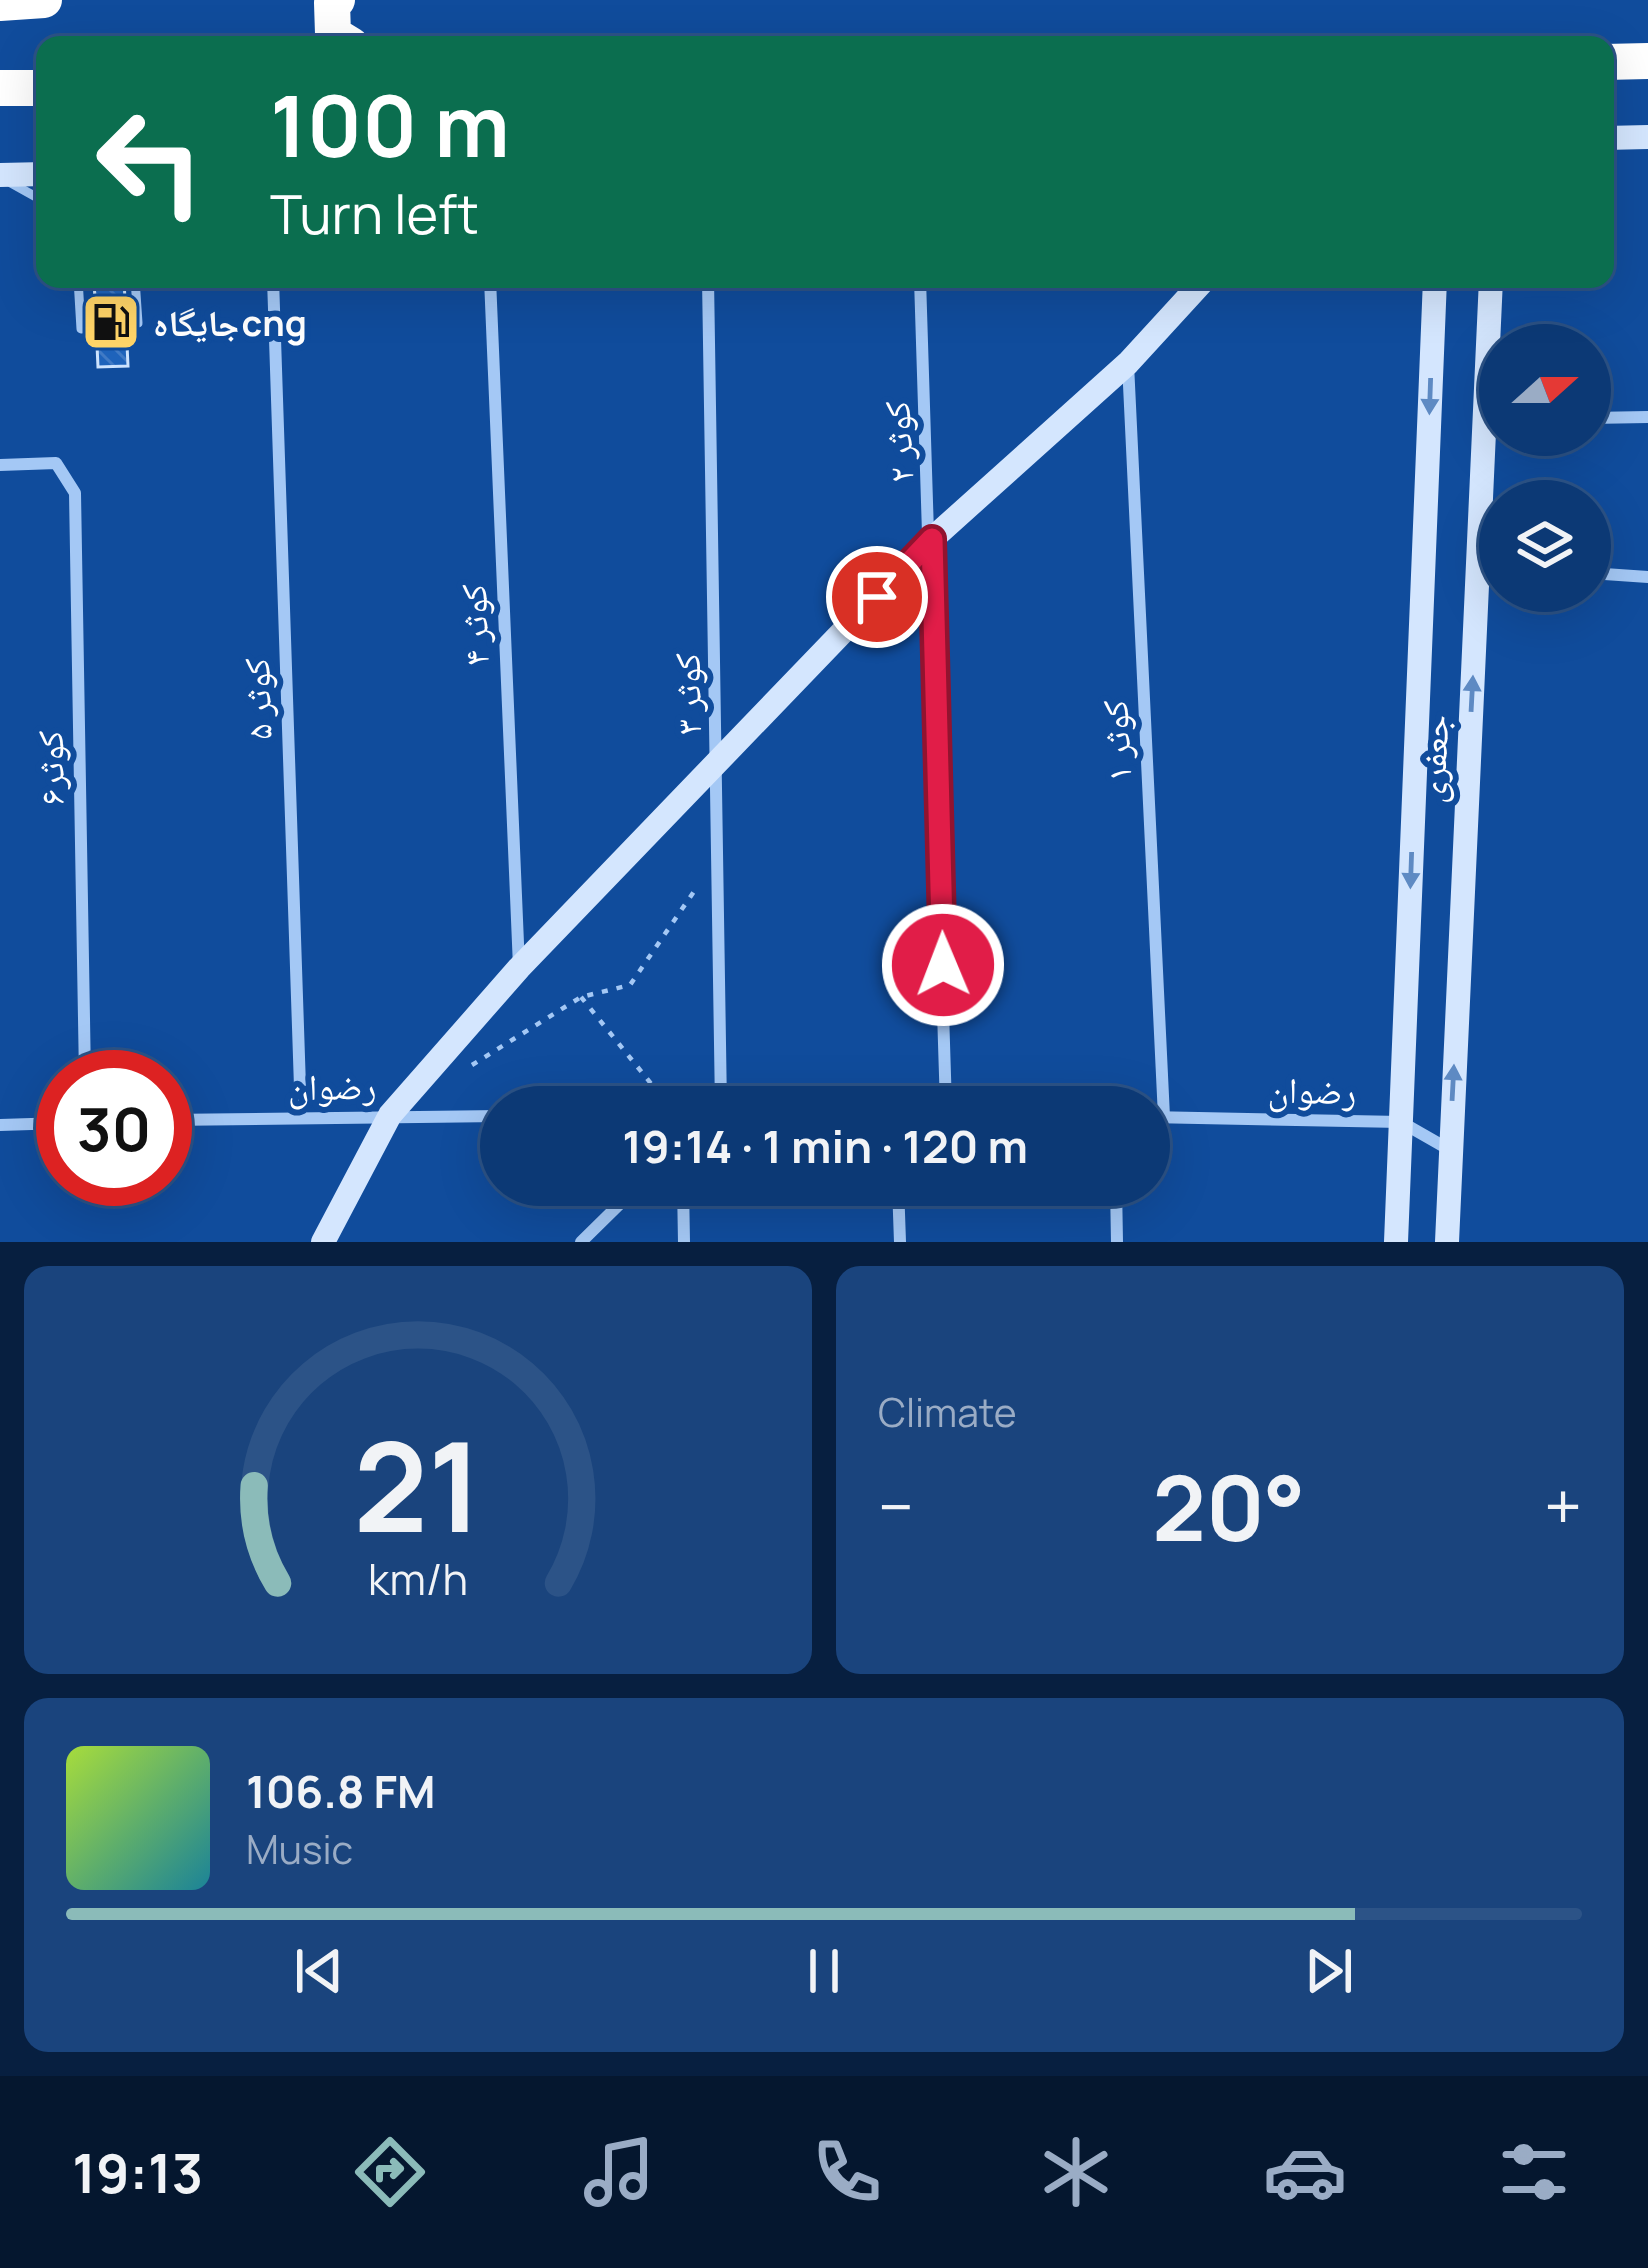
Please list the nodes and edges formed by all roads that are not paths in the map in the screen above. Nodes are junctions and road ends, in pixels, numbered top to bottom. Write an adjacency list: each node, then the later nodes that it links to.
1 (44, 0): 3 (highway)
2 (337, 0): 4 (highway)
3 (0, 3)
4 (336, 36)
5 (1648, 61): 6 (highway)
6 (1614, 62)
7 (0, 88): 8 (highway)
8 (36, 88)
9 (1648, 137): 10 (main road)
10 (1614, 138)
11 (36, 174): 12 (main road)
12 (0, 177): 13 (lane)
13 (36, 193)
14 (79, 288): 15 (lane)
15 (136, 288)
16 (273, 288): 40 (street, کوثر ۵)
17 (490, 288): 33 (street, کوثر ۴)
18 (708, 288): 32 (street, کوثر ۳)
19 (920, 288): 28 (street, کوثر ۲)
20 (1197, 288): 24 (main road)
21 (1435, 288): 43 (main road, جعفری, one-way to 43)
22 (1491, 288): 23 (main road, جعفری)
23 (1491, 324)
24 (1128, 363): 28 (main road); 37 (street, کوثر ۱)
25 (1648, 417): 26 (street)
26 (1611, 418)
27 (0, 465): 34 (street, کوثر۶)
28 (932, 539): 32 (main road); 36 (street, کوثر ۲)
29 (1611, 574): 30 (street)
30 (1648, 577)
31 (1486, 612): 46 (main road, جعفری, one-way to 31)
32 (718, 761): 33 (main road); 35 (street, کوثر ۳)
33 (519, 968): 38 (main road)
34 (85, 1050)
35 (721, 1086)
36 (945, 1086)
37 (1155, 1086)
38 (390, 1115): 39 (street, رضوان); 40 (street, رضوان); 51 (main road)
39 (480, 1116)
40 (301, 1117): 42 (street, رضوان)
41 (1170, 1117): 43 (street, رضوان)
42 (192, 1119)
43 (1401, 1122): 46 (street); 56 (main road, جعفری)
44 (36, 1124): 45 (street)
45 (0, 1125)
46 (1450, 1150): 57 (main road, جعفری)
47 (617, 1206): 52 (street)
48 (683, 1206): 53 (street)
49 (899, 1206): 54 (street)
50 (1116, 1206): 55 (street)
51 (323, 1242)
52 (580, 1242)
53 (684, 1242)
54 (900, 1242)
55 (1117, 1242)
56 (1396, 1242)
57 (1447, 1242)

